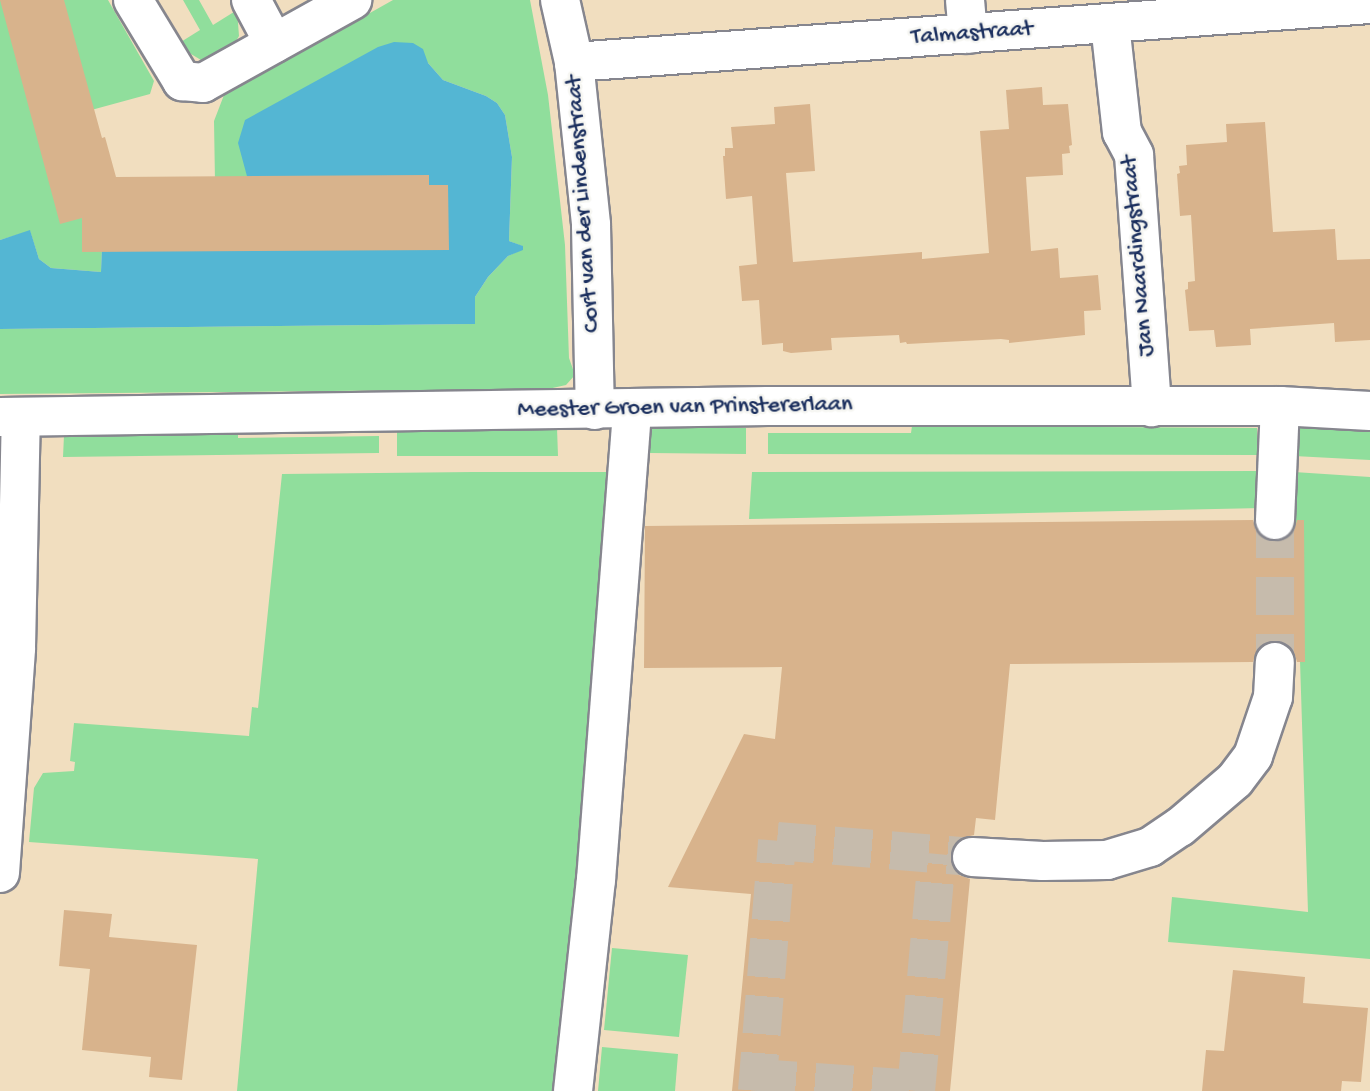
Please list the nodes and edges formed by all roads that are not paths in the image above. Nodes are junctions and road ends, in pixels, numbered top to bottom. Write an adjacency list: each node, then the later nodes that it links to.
1 (133, 0): 8 (street)
2 (251, 0): 8 (street)
3 (352, 0): 8 (street)
4 (560, 0): 9 (street, Cort van der Lindenstraat)
5 (1370, 4): 7 (street, Talmastraat)
6 (967, 17): 7 (street, Talmastraat); 9 (street, Talmastraat)
7 (1110, 24): 11 (street, Jan Naardingstraat)
8 (274, 43)
9 (574, 62): 12 (street, Cort van der Lindenstraat)
10 (1280, 406): 11 (street, Meester Groen van Prinstererlaan); 13 (street, Meester Groen van Prinstererlaan); 15 (street)
11 (1152, 407): 12 (street, Meester Groen van Prinstererlaan)
12 (614, 409): 14 (street, Meester Groen van Prinstererlaan); 19 (street, Cort van der Lindenstraat)
13 (1370, 411)
14 (10, 417): 18 (street)
15 (1275, 520)
16 (1276, 662): 17 (street)
17 (972, 857)
18 (0, 873)
19 (573, 1091)

